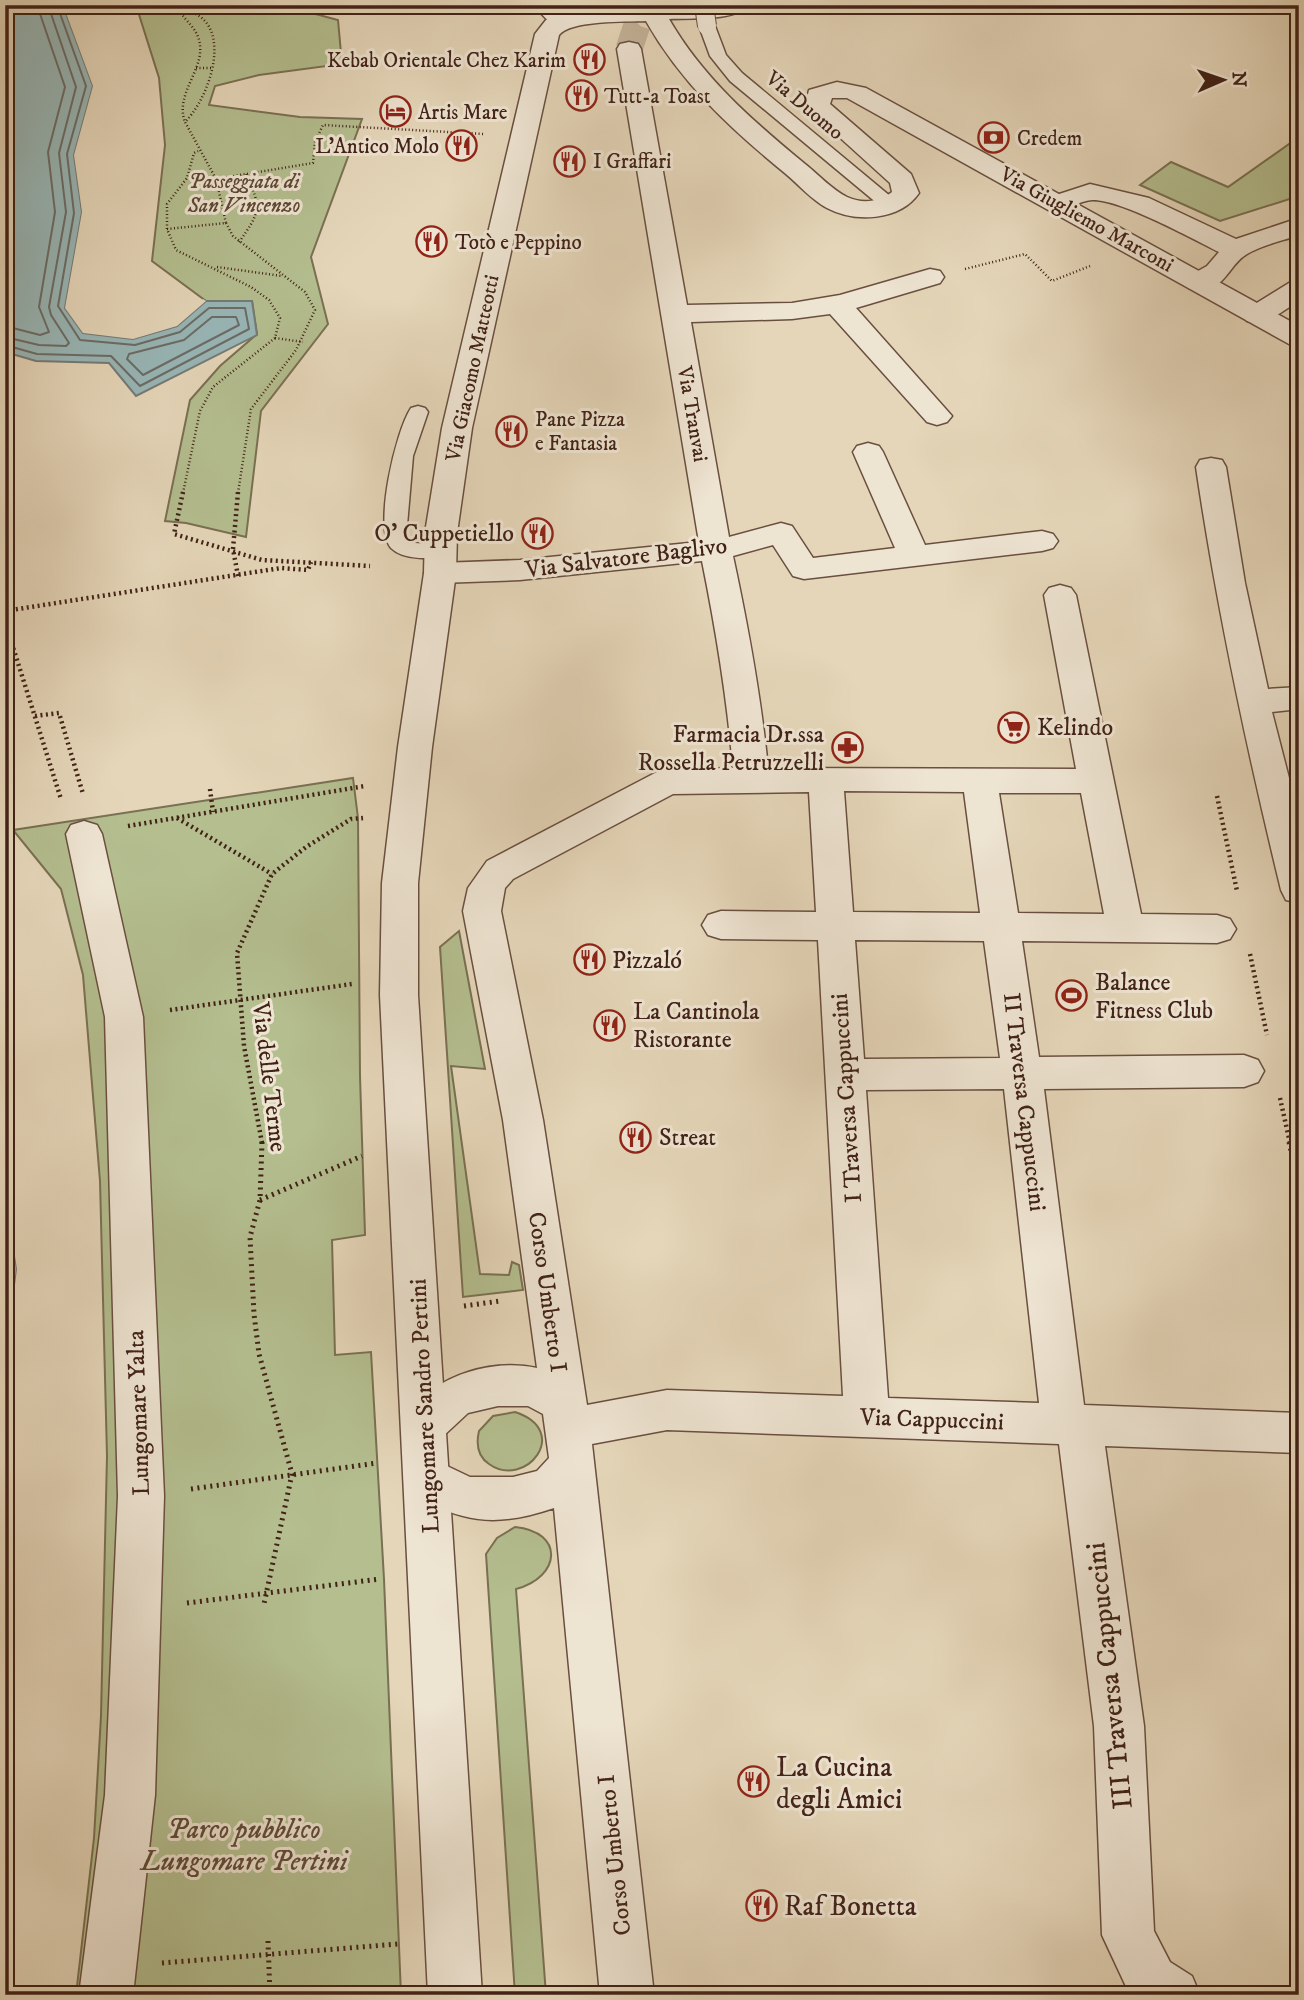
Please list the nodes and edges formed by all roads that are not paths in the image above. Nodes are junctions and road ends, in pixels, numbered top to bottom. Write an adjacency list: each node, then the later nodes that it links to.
1 (704, 5): 7 (lane, Via Duomo, bridge)
2 (737, 5): 4 (street, Via Giacomo Matteotti)
3 (554, 13): 4 (street, Via Giacomo Matteotti); 24 (street, Via Giacomo Matteotti)
4 (654, 14): 7 (street)
5 (629, 49): 14 (street, Via Tranvai)
6 (1059, 203): 7 (street, Via Giugliemo Marconi); 9 (street); 11 (street, Via Giugliemo Marconi)
7 (890, 205)
8 (1299, 226): 9 (street)
9 (1236, 249): 11 (street)
10 (930, 277): 13 (street)
11 (1199, 282): 15 (street, Via Giugliemo Marconi)
12 (1299, 289): 15 (street)
13 (837, 303): 14 (street); 18 (street)
14 (676, 314): 22 (street, Via Tranvai)
15 (1256, 314): 16 (street, Via Giugliemo Marconi)
16 (1299, 338)
17 (418, 412): 24 (lane)
18 (937, 416)
19 (868, 452): 23 (street)
20 (1211, 467): 27 (street)
21 (1042, 541): 23 (street, Via Salvatore Baglivo)
22 (716, 550): 23 (street, Via Salvatore Baglivo); 24 (street, Via Salvatore Baglivo); 29 (street, Via Tranvai)
23 (915, 557)
24 (440, 561): 34 (street, Via Giacomo Matteotti)
25 (1060, 595): 31 (street)
26 (1299, 698): 27 (street)
27 (1254, 702): 32 (street)
28 (826, 779): 29 (street, Corso Umberto I); 30 (street, Corso Umberto I); 38 (street, I Traversa Cappuccini)
29 (751, 780): 47 (street, Corso Umberto I)
30 (980, 781): 31 (street, Corso Umberto I); 39 (street, II Traversa Cappuccini)
31 (1098, 781): 40 (street)
32 (1287, 794): 35 (street)
33 (84, 815): 50 (street, Lungomare Yalta)
34 (387, 818): 46 (street, Lungomare Sandro Pertini)
35 (1299, 890)
36 (722, 925): 38 (street)
37 (1235, 926): 40 (street)
38 (835, 927): 39 (street); 43 (street, I Traversa Cappuccini)
39 (1002, 929): 40 (street); 42 (street, II Traversa Cappuccini)
40 (1125, 929)
41 (1244, 1071): 42 (street)
42 (1022, 1074): 43 (street); 45 (street, II Traversa Cappuccini)
43 (845, 1075): 44 (street, I Traversa Cappuccini)
44 (867, 1417): 45 (street, Via Cappuccini); 47 (street, Via Cappuccini)
45 (1071, 1424): 48 (street, Via Cappuccini); 53 (street, III Traversa Cappuccini)
46 (424, 1425): 47 (street); 49 (street, Lungomare Sandro Pertini)
47 (567, 1432): 49 (street); 52 (street, Corso Umberto I)
48 (1299, 1433)
49 (428, 1478): 51 (street, Lungomare Sandro Pertini)
50 (108, 1981)
51 (455, 1995)
52 (628, 1995)
53 (1173, 1995)

